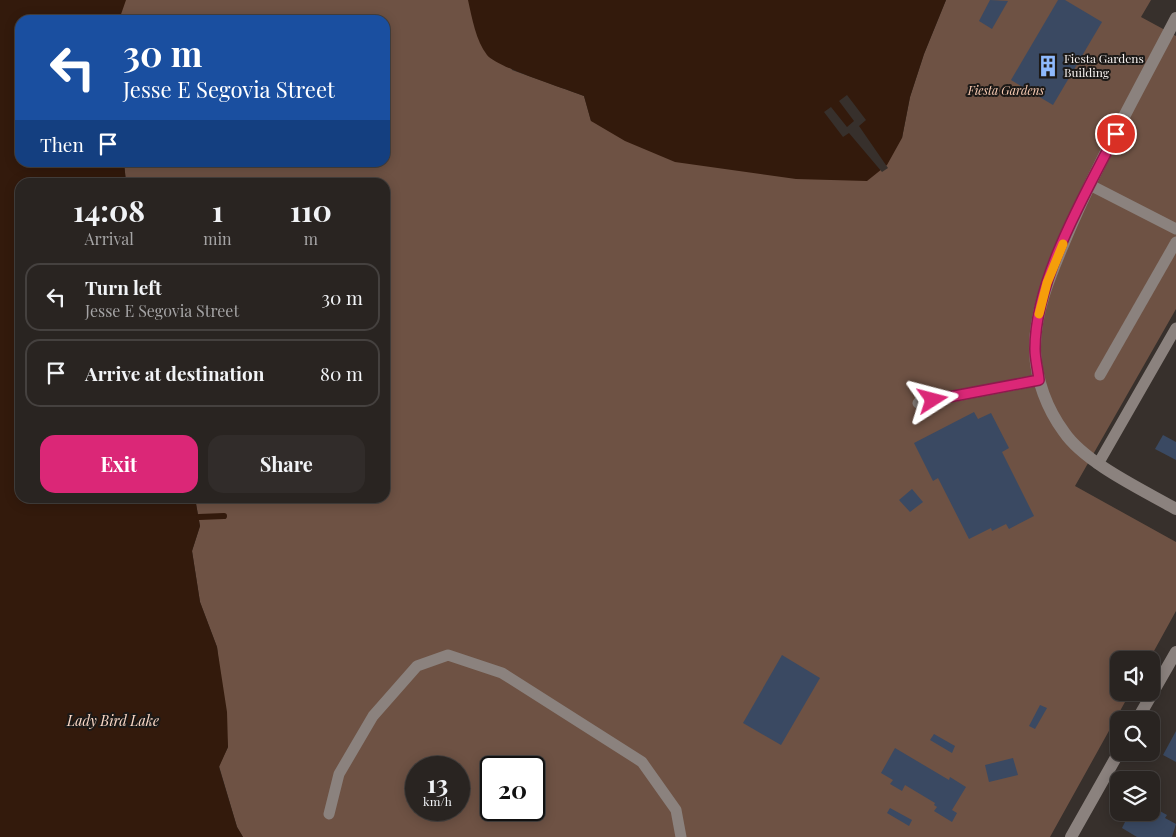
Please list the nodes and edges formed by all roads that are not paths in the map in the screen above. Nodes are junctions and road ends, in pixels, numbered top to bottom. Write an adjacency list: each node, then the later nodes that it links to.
1 (1176, 18): 2 (street)
2 (1090, 184): 3 (lane); 7 (street)
3 (1176, 229)
4 (1176, 242): 6 (lane)
5 (1176, 328): 9 (lane)
6 (1100, 375)
7 (1039, 380): 8 (lane); 9 (street)
8 (918, 403)
9 (1098, 464): 10 (street)
10 (1176, 509)
11 (1176, 652): 12 (street)
12 (1142, 711)
13 (1114, 761): 16 (street)
14 (329, 814): 15 (lane)
15 (682, 837)
16 (1071, 837)

